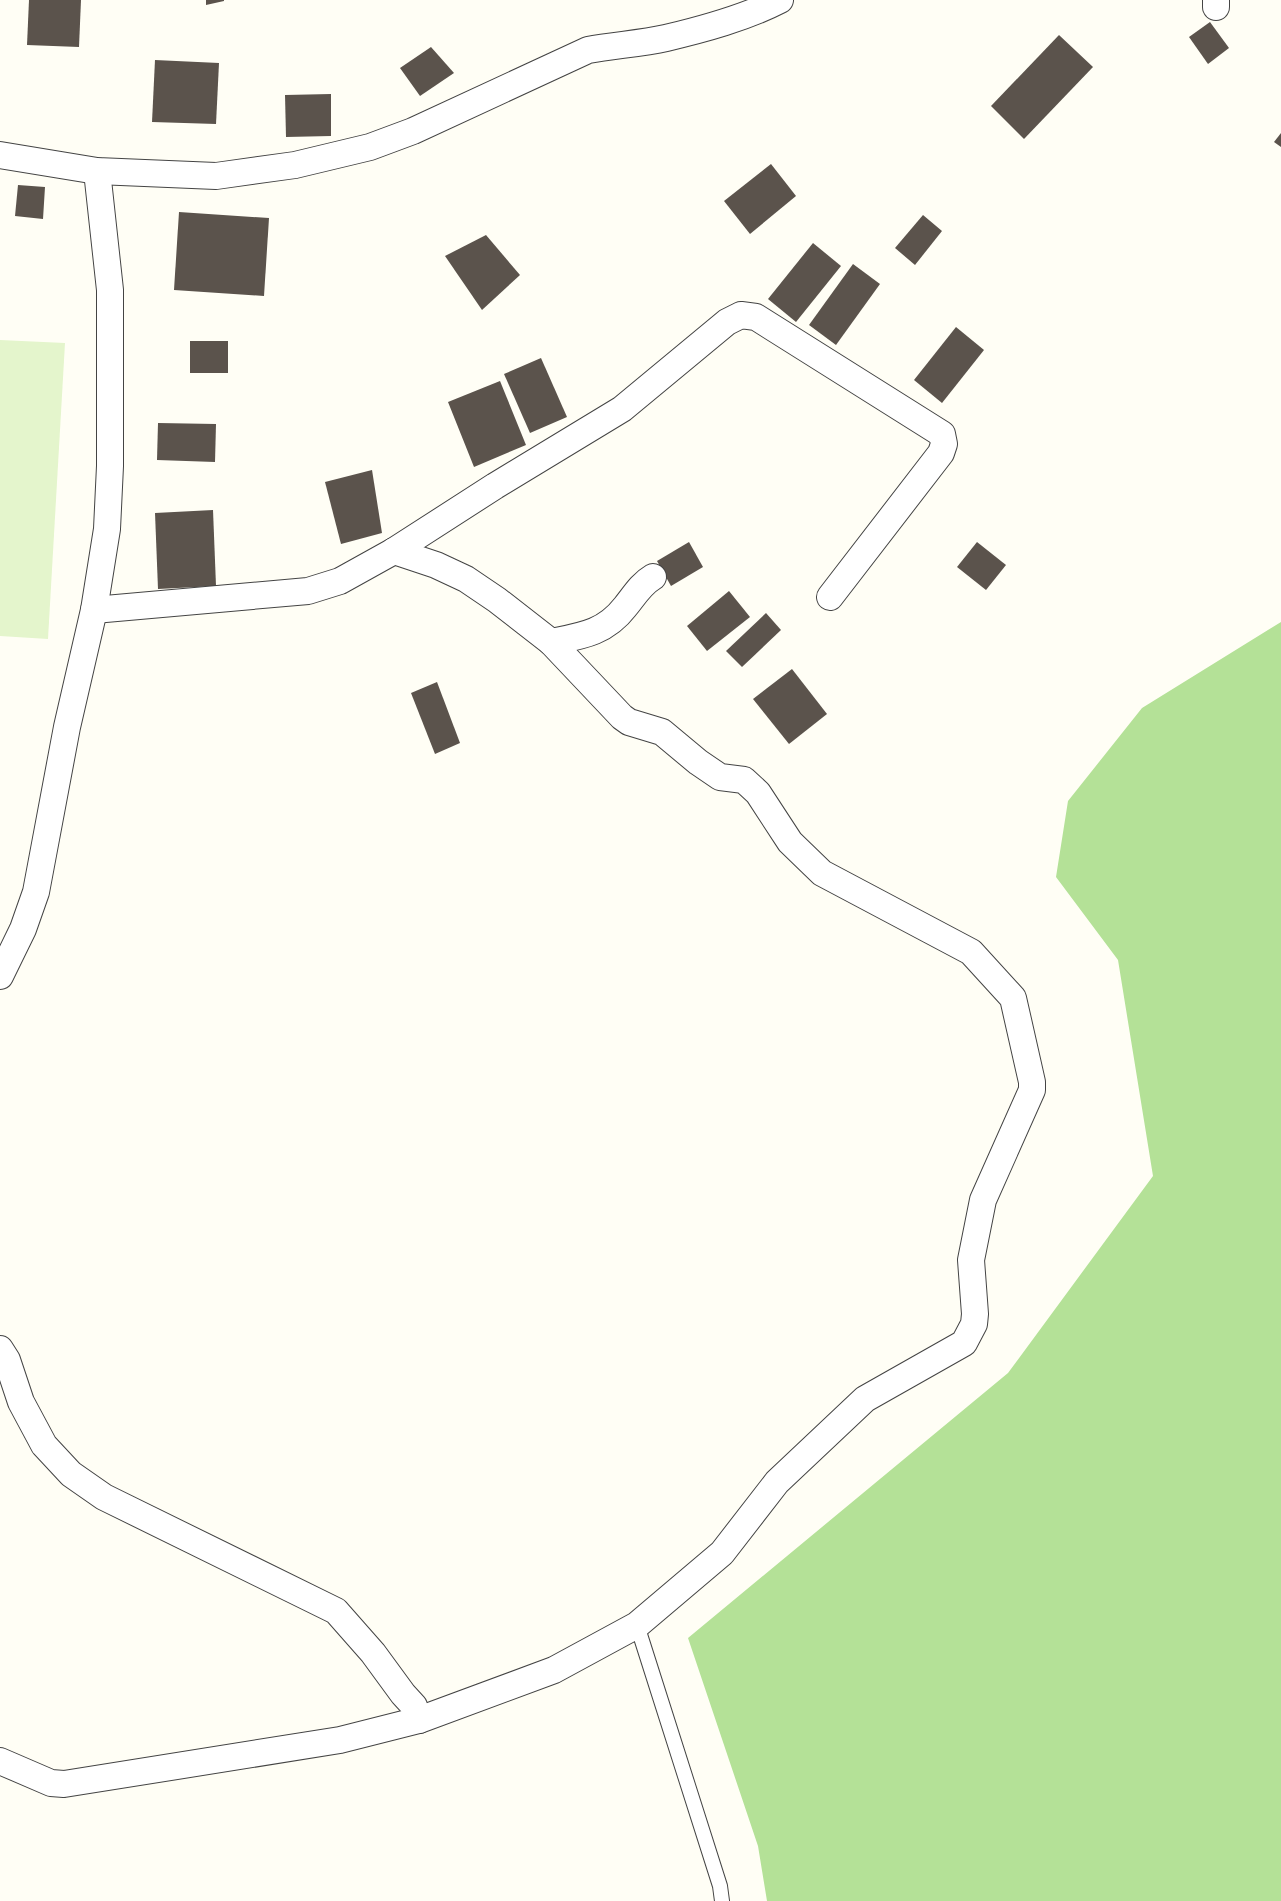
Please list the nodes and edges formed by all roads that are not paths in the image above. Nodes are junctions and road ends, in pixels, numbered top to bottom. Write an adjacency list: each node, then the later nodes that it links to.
1 (780, 0): 3 (street)
2 (0, 155): 3 (street)
3 (97, 171): 7 (street)
4 (394, 551): 6 (street); 7 (street); 8 (street)
5 (653, 577): 8 (street)
6 (830, 597)
7 (94, 610): 9 (street)
8 (551, 642): 11 (street)
9 (0, 976)
10 (0, 1349): 12 (street)
11 (637, 1625): 12 (street); 14 (lane)
12 (419, 1720): 13 (street)
13 (0, 1761)
14 (722, 1901)

